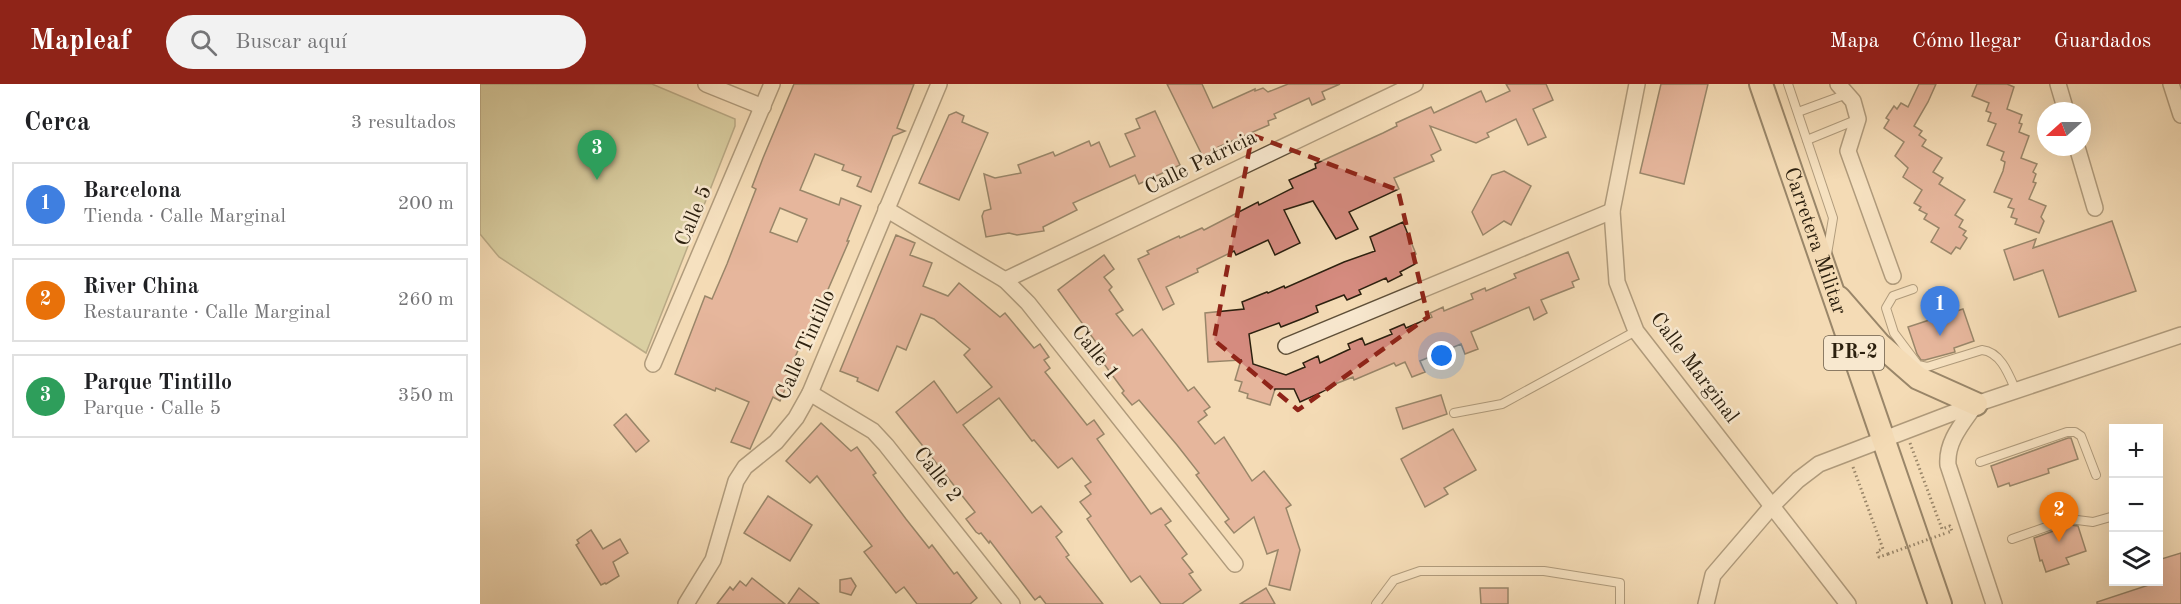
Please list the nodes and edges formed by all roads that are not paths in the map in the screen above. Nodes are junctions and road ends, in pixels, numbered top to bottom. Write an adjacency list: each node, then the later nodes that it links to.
1 (706, 84): 12 (street)
2 (772, 84): 12 (street, Calle 5)
3 (939, 84): 19 (street, Calle Tintillo)
4 (1637, 84): 20 (street, Calle Marginal)
5 (1761, 84): 21 (main road, Carretera Militar / PR-2)
6 (1788, 84): 13 (lane)
7 (2058, 84): 11 (street)
8 (2171, 84): 14 (street)
9 (1410, 85): 23 (street, Calle Patricia)
10 (1843, 89): 13 (lane); 15 (street)
11 (2063, 102)
12 (763, 107): 29 (street, Calle 5)
13 (1798, 112): 16 (lane)
14 (2181, 115)
15 (1858, 119): 16 (lane); 22 (street)
16 (1807, 140): 21 (lane)
17 (2080, 156): 18 (street)
18 (2095, 208)
19 (886, 209): 23 (street, Calle 1); 31 (street, Calle Tintillo)
20 (1612, 211): 26 (street, Calle Marginal); 28 (street)
21 (1824, 268): 25 (main road, Carretera Militar / PR-2)
22 (1893, 276)
23 (1005, 280): 40 (street, Calle 1)
24 (1913, 289): 30 (lane)
25 (1833, 291): 32 (main road); 34 (main road, Carretera Militar / PR-2)
26 (1636, 331): 33 (lane); 37 (street, Calle Marginal)
27 (2181, 335): 30 (street)
28 (1286, 346)
29 (653, 364)
30 (2016, 391): 32 (street)
31 (810, 393): 41 (street, Calle Tintillo); 42 (street, Calle 2)
32 (1976, 404): 34 (street); 48 (street)
33 (1454, 413)
34 (1883, 439): 37 (street); 47 (main road, Carretera Militar / PR-2)
35 (1980, 462): 36 (lane)
36 (2096, 475)
37 (1773, 506): 45 (street); 46 (street, Calle Marginal)
38 (2109, 517): 39 (lane)
39 (2012, 539)
40 (1236, 564)
41 (686, 604)
42 (1012, 604)
43 (1376, 604): 44 (lane)
44 (1620, 604)
45 (1706, 604)
46 (1848, 604)
47 (1940, 604)
48 (1994, 604)

